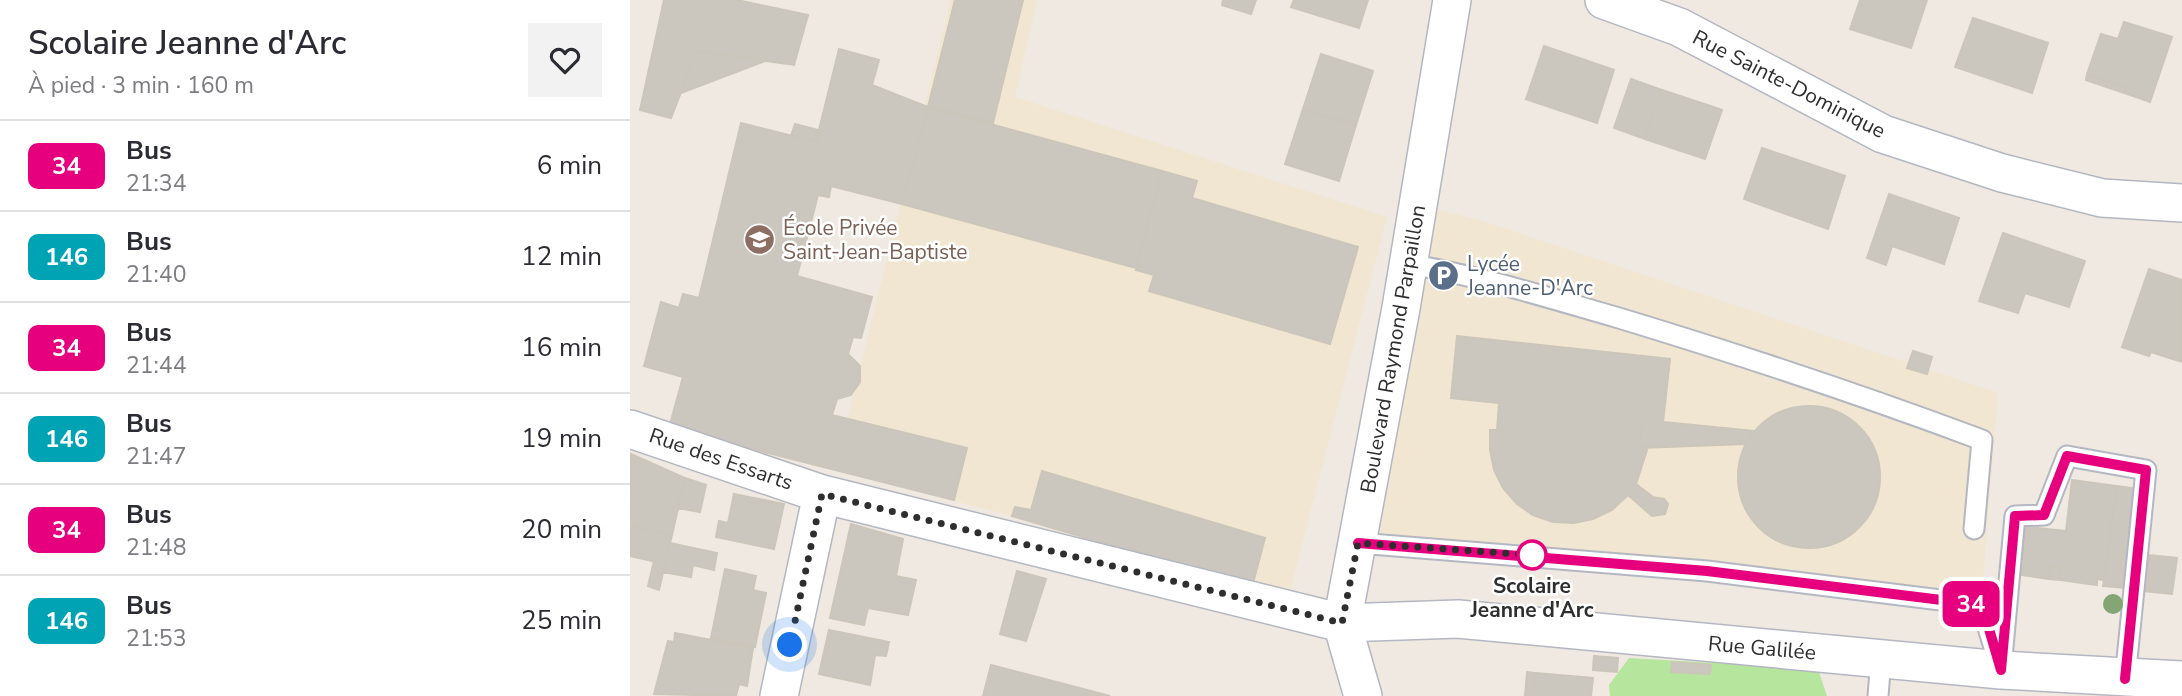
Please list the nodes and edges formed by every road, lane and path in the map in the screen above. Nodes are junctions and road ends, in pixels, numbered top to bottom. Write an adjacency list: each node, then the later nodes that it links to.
1 (1452, 0): 4 (street, Boulevard Raymond Parpaillon)
2 (1604, 0): 3 (street, Rue Sainte-Dominique)
3 (2182, 203)
4 (1408, 264): 7 (lane); 8 (street, Boulevard Raymond Parpaillon)
5 (630, 429): 6 (street, Rue des Essarts)
6 (822, 494): 9 (street, Rue des Essarts); 14 (street)
7 (1974, 529)
8 (1358, 543): 9 (street, Boulevard Raymond Parpaillon); 11 (lane)
9 (1342, 623): 10 (street, Rue Galilée); 15 (street, Boulevard Raymond Parpaillon)
10 (1881, 659): 11 (street, Rue Galilée); 16 (lane)
11 (2001, 670): 12 (street, Rue Galilée); 12 (lane)
12 (2125, 679): 13 (street, Rue Galilée)
13 (2182, 680)
14 (779, 696)
15 (1363, 696)
16 (1878, 696)

